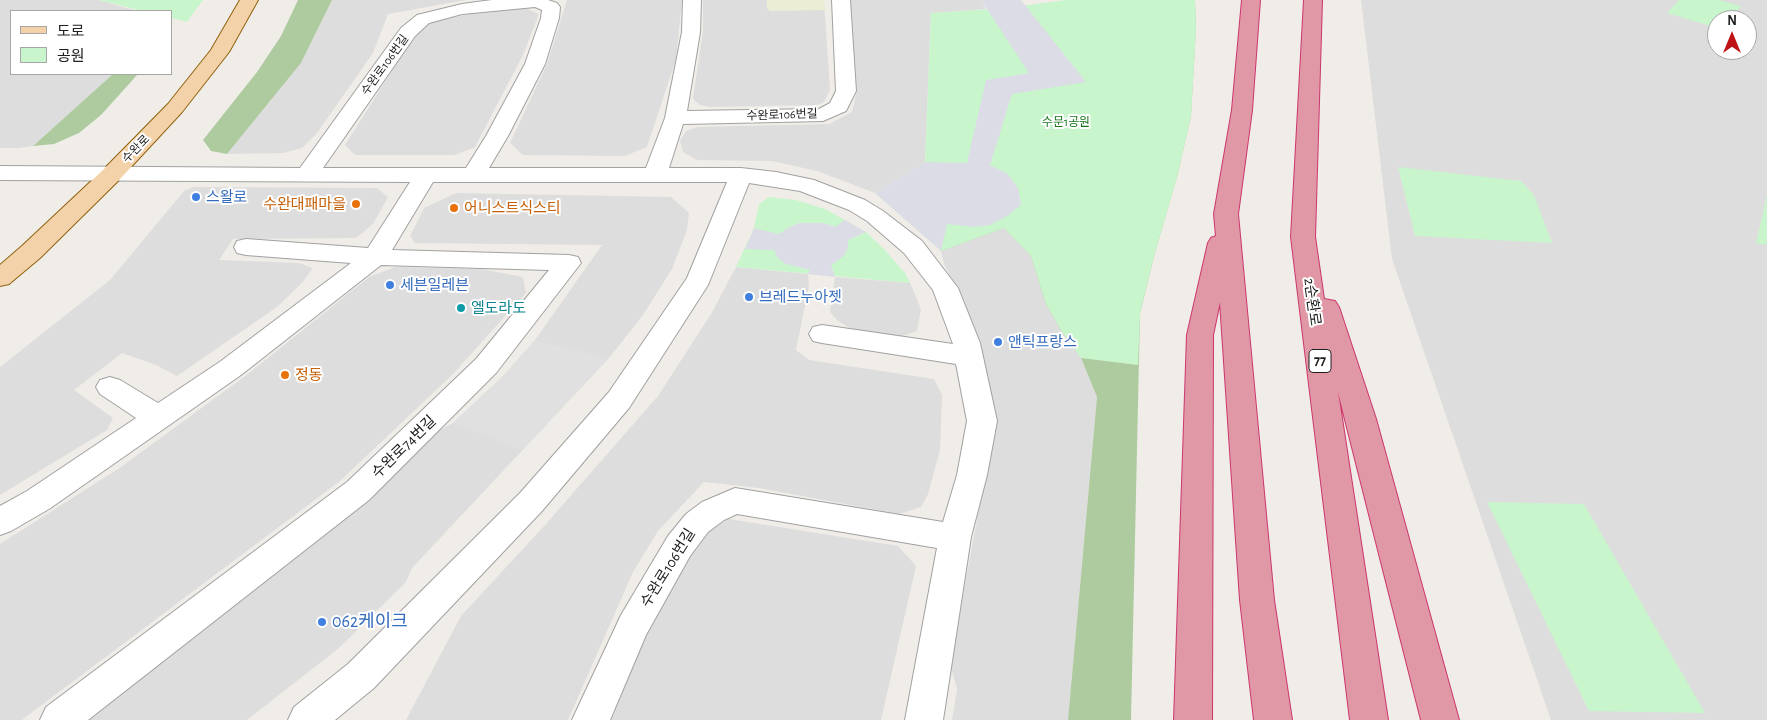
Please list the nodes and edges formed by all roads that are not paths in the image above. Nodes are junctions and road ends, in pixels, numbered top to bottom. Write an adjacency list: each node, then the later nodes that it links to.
1 (249, 0): 10 (main road, 수완로)
2 (692, 0): 6 (street)
3 (842, 0): 6 (street, 수완로106번길)
4 (1251, 0): 14 (highway)
5 (1313, 0): 15 (highway, 2순환로 / 77)
6 (675, 118): 12 (street)
7 (0, 173): 10 (street)
8 (426, 174): 9 (street); 11 (street); 17 (street)
9 (474, 174): 11 (street, 수완로106번길); 12 (street)
10 (111, 175): 11 (street); 18 (main road, 수완로)
11 (307, 175)
12 (655, 175): 13 (street)
13 (741, 175): 20 (street); 26 (street)
14 (1226, 214): 29 (highway); 30 (highway)
15 (1303, 237): 31 (highway, 2순환로 / 77); 32 (highway)
16 (246, 246): 17 (street, 수완로74번길)
17 (375, 257): 22 (street); 25 (street, 수완로74번길)
18 (0, 278)
19 (822, 334): 20 (street)
20 (969, 356): 24 (street)
21 (110, 387): 22 (street)
22 (159, 418): 23 (street)
23 (0, 522)
24 (955, 537): 27 (street, 수완로106번길); 28 (street)
25 (59, 720)
26 (307, 720)
27 (590, 720)
28 (924, 720)
29 (1193, 720)
30 (1273, 720)
31 (1368, 720)
32 (1440, 720)

